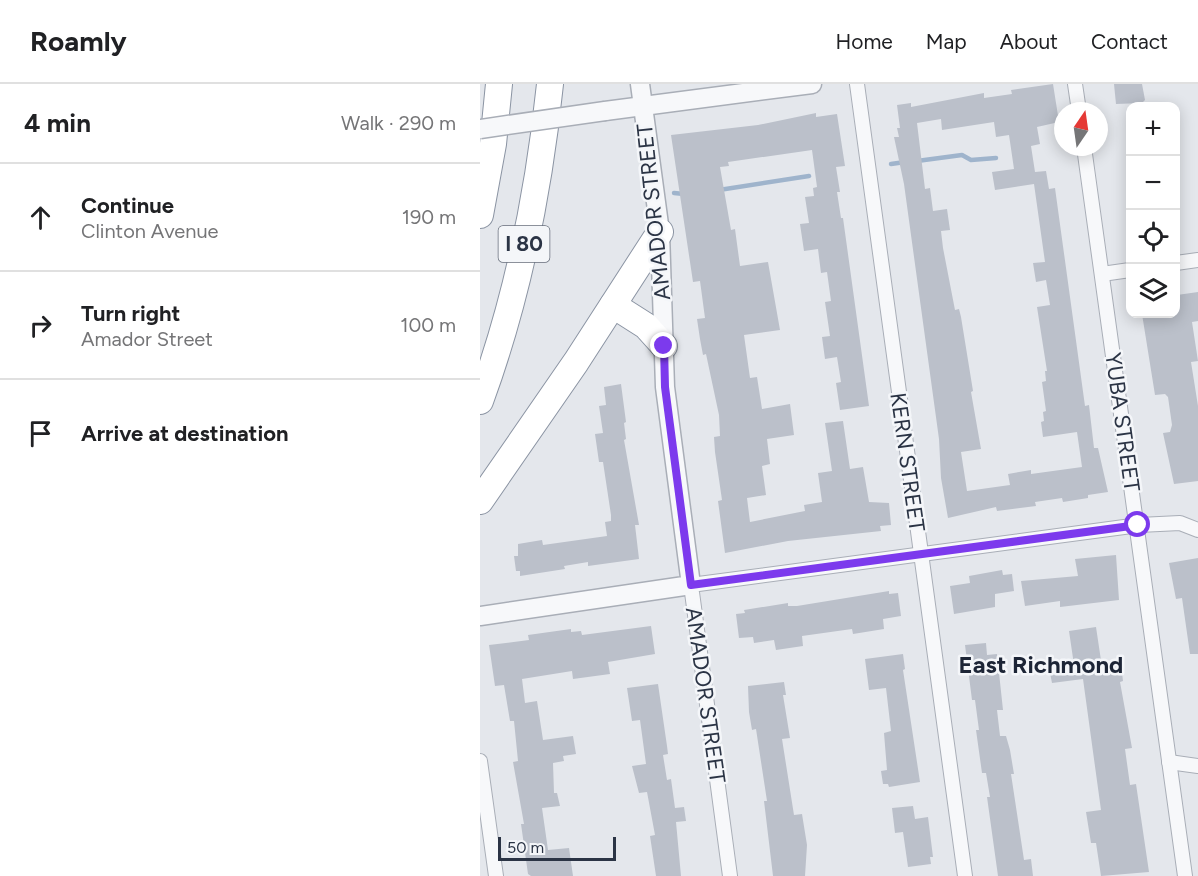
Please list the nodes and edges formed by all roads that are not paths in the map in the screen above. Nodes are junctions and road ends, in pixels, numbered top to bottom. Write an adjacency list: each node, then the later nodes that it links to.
1 (499, 84): 11 (highway, I 80)
2 (550, 84): 19 (highway, I 80)
3 (640, 84): 8 (street, AMADOR STREET)
4 (812, 84): 8 (street)
5 (857, 84): 23 (street, KERN STREET)
6 (1075, 84): 7 (street)
7 (1078, 102)
8 (643, 107): 9 (street, bridge); 12 (street, AMADOR STREET)
9 (480, 129)
10 (1085, 156): 16 (street, YUBA STREET)
11 (480, 215)
12 (660, 232): 17 (highway); 18 (street, AMADOR STREET)
13 (1198, 260): 14 (street)
14 (1180, 262)
15 (1126, 271): 16 (street)
16 (1102, 274): 21 (street, YUBA STREET)
17 (613, 305): 18 (highway); 20 (highway)
18 (664, 346): 24 (street, AMADOR STREET)
19 (480, 401)
20 (480, 501)
21 (1138, 525): 22 (street); 23 (street); 27 (street, YUBA STREET)
22 (1198, 530)
23 (921, 553): 24 (street); 31 (street, KERN STREET)
24 (691, 585): 25 (street); 30 (street, AMADOR STREET)
25 (480, 616)
26 (480, 761): 29 (street)
27 (1169, 762): 28 (street); 32 (street, YUBA STREET)
28 (1198, 766)
29 (496, 876)
30 (730, 876)
31 (965, 876)
32 (1185, 876)

